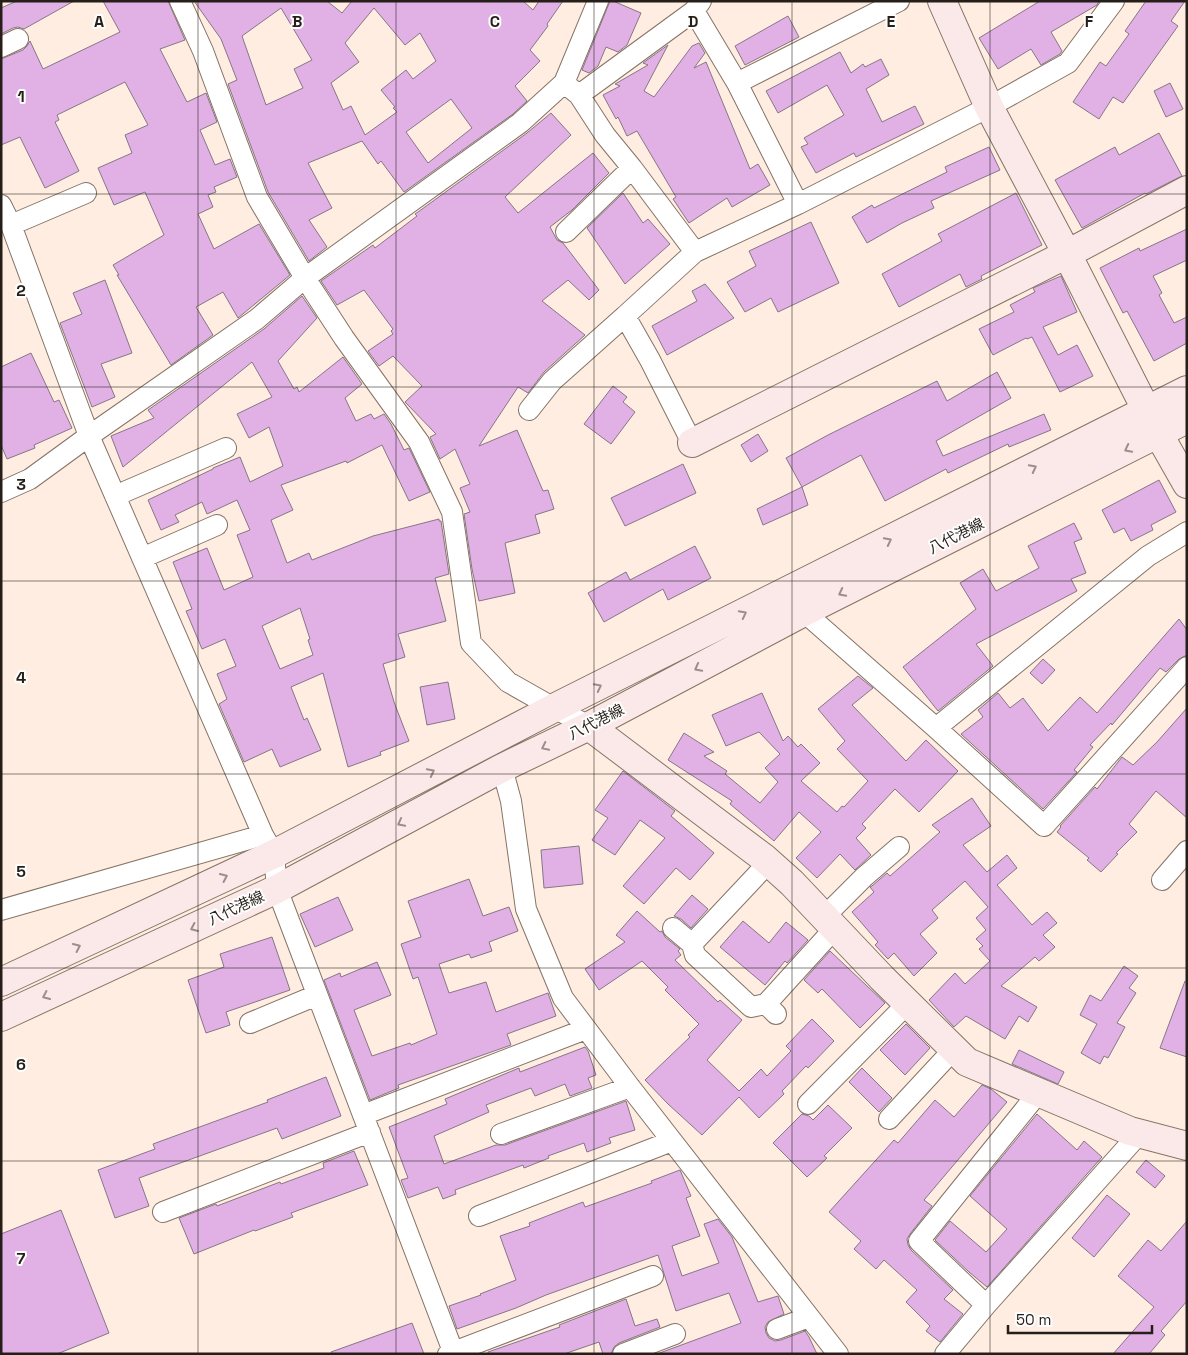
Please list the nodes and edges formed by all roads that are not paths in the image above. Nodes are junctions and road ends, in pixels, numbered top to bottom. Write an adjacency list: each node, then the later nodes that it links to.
1 (180, 1): 19 (street)
2 (598, 1): 8 (street)
3 (899, 1): 7 (street)
4 (942, 1): 9 (main road)
5 (1110, 3): 9 (street)
6 (698, 6): 7 (street); 8 (street)
7 (737, 83): 13 (street)
8 (572, 89): 10 (street); 19 (street)
9 (989, 107): 13 (street); 18 (main road)
10 (632, 168): 16 (street); 17 (street)
11 (1187, 190): 18 (main road)
12 (86, 193): 15 (street)
13 (798, 204): 17 (street)
14 (1, 205): 15 (street)
15 (12, 225): 25 (street)
16 (566, 232)
17 (695, 252): 20 (street)
18 (1067, 254): 24 (main road); 26 (main road)
19 (305, 278): 25 (street); 36 (street)
20 (624, 316): 22 (street); 26 (street)
21 (1187, 390): 24 (main road, 八代港線)
22 (529, 410)
23 (1187, 419): 24 (main road, 八代港線)
24 (1153, 422): 28 (main road); 34 (main road, 八代港線, one-way to 34); 36 (main road, 八代港線, one-way to 24)
25 (89, 436): 29 (street); 30 (street)
26 (692, 443)
27 (226, 448): 30 (street)
28 (1187, 484)
29 (1, 492)
30 (115, 496): 33 (street)
31 (217, 525): 33 (street)
32 (1187, 532): 38 (street)
33 (142, 558): 40 (street)
34 (804, 612): 37 (main road, 八代港線, one-way to 37); 38 (street)
35 (1187, 667): 38 (street)
36 (554, 708): 37 (street); 40 (main road, 八代港線, one-way to 36)
37 (589, 726): 39 (main road, 八代港線, one-way to 39); 43 (main road)
38 (936, 728)
39 (502, 768): 45 (main road, 八代港線, one-way to 45); 55 (street)
40 (268, 844): 45 (street); 46 (street); 50 (main road, 八代港線, one-way to 40)
41 (899, 847): 47 (street)
42 (1187, 851): 44 (street)
43 (769, 862): 47 (main road); 49 (street)
44 (1162, 880)
45 (277, 889): 51 (street); 53 (main road, 八代港線, one-way to 53)
46 (1, 910)
47 (830, 922): 49 (street); 52 (main road)
48 (673, 928): 49 (street)
49 (692, 944)
50 (1, 982)
51 (317, 996): 54 (street); 61 (street)
52 (908, 1003): 56 (main road); 59 (street)
53 (1, 1016)
54 (250, 1023)
55 (586, 1029): 57 (street); 61 (street)
56 (954, 1049): 58 (main road); 60 (street)
57 (630, 1087): 62 (street); 64 (street)
58 (1039, 1092): 63 (main road); 69 (street)
59 (808, 1104)
60 (889, 1119)
61 (366, 1124): 66 (street); 73 (street)
62 (501, 1134)
63 (1139, 1134): 65 (main road); 69 (street)
64 (672, 1141): 67 (street); 70 (street)
65 (1187, 1146)
66 (163, 1212)
67 (478, 1216)
68 (653, 1276): 73 (street)
69 (986, 1305): 76 (street)
70 (809, 1317): 71 (street); 75 (street)
71 (777, 1329)
72 (675, 1334): 74 (street)
73 (452, 1353)
74 (623, 1354)
75 (838, 1354)
76 (945, 1354)

